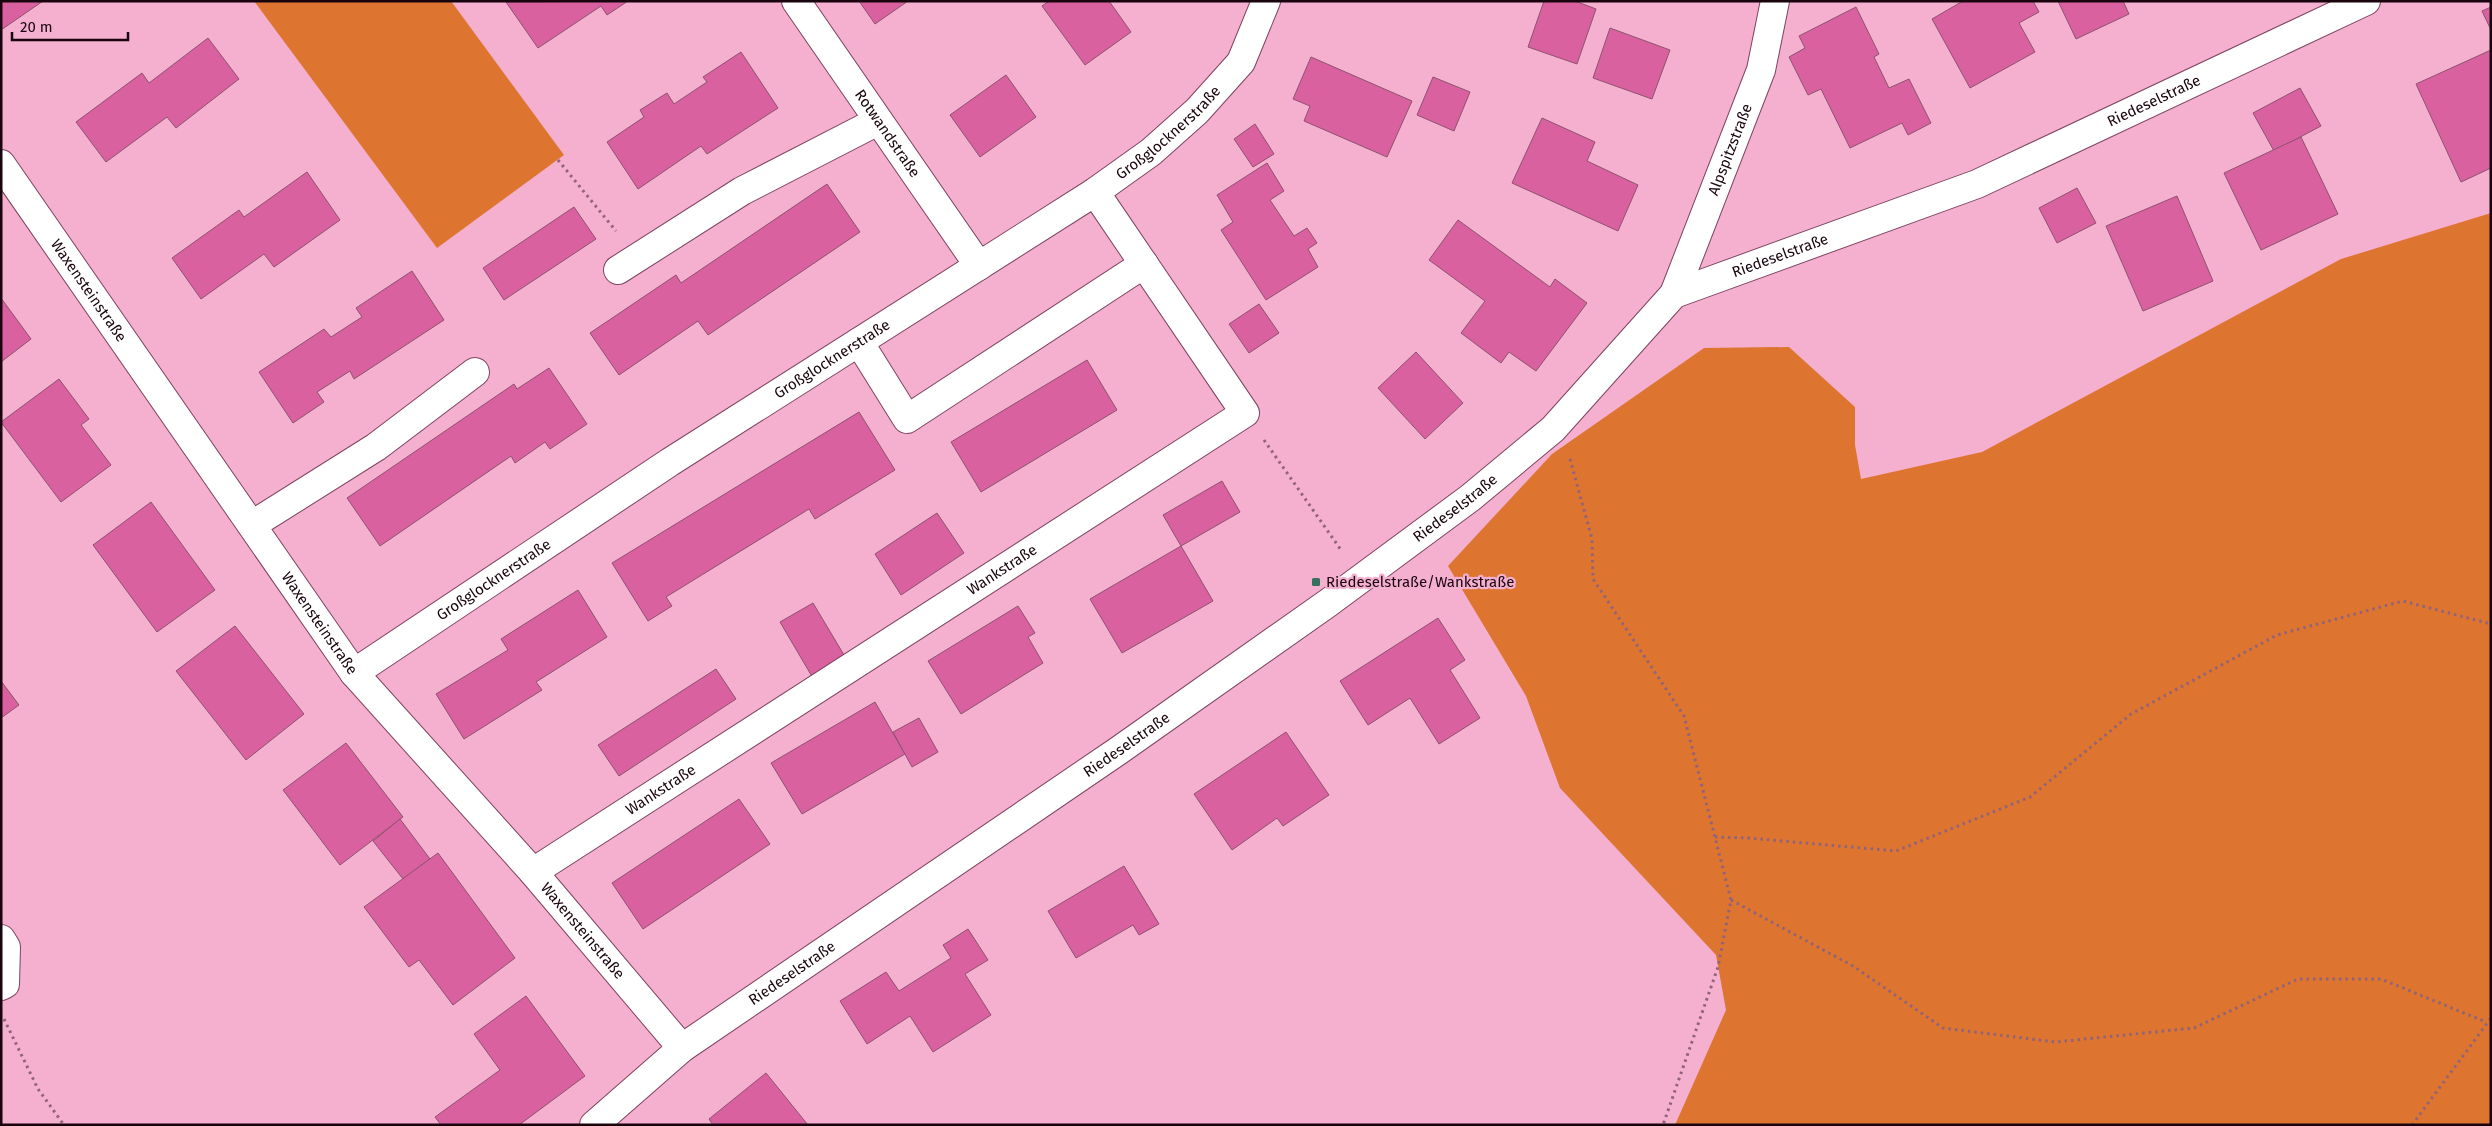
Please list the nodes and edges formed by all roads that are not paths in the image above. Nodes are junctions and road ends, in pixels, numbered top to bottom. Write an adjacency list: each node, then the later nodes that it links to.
1 (796, 1): 5 (street, Rotwandstraße)
2 (1266, 1): 7 (street, Großglocknerstraße)
3 (1775, 1): 11 (street, Alpspitzstraße)
4 (2366, 1): 11 (street, Riedeselstraße)
5 (878, 121): 8 (street); 10 (street, Rotwandstraße)
6 (1, 164): 14 (street, Waxensteinstraße)
7 (1095, 192): 9 (street); 10 (street, Großglocknerstraße)
8 (627, 264)
9 (1144, 264): 12 (street); 16 (street, Wankstraße)
10 (979, 266): 12 (street, Großglocknerstraße)
11 (1674, 294): 19 (street, Riedeselstraße)
12 (859, 342): 15 (street, Großglocknerstraße)
13 (475, 372): 14 (street)
14 (252, 525): 15 (street, Waxensteinstraße)
15 (354, 673): 16 (street, Waxensteinstraße)
16 (534, 872): 19 (street, Waxensteinstraße)
17 (1, 940): 18 (street)
18 (1, 986)
19 (682, 1048): 20 (street, Riedeselstraße)
20 (594, 1125)

